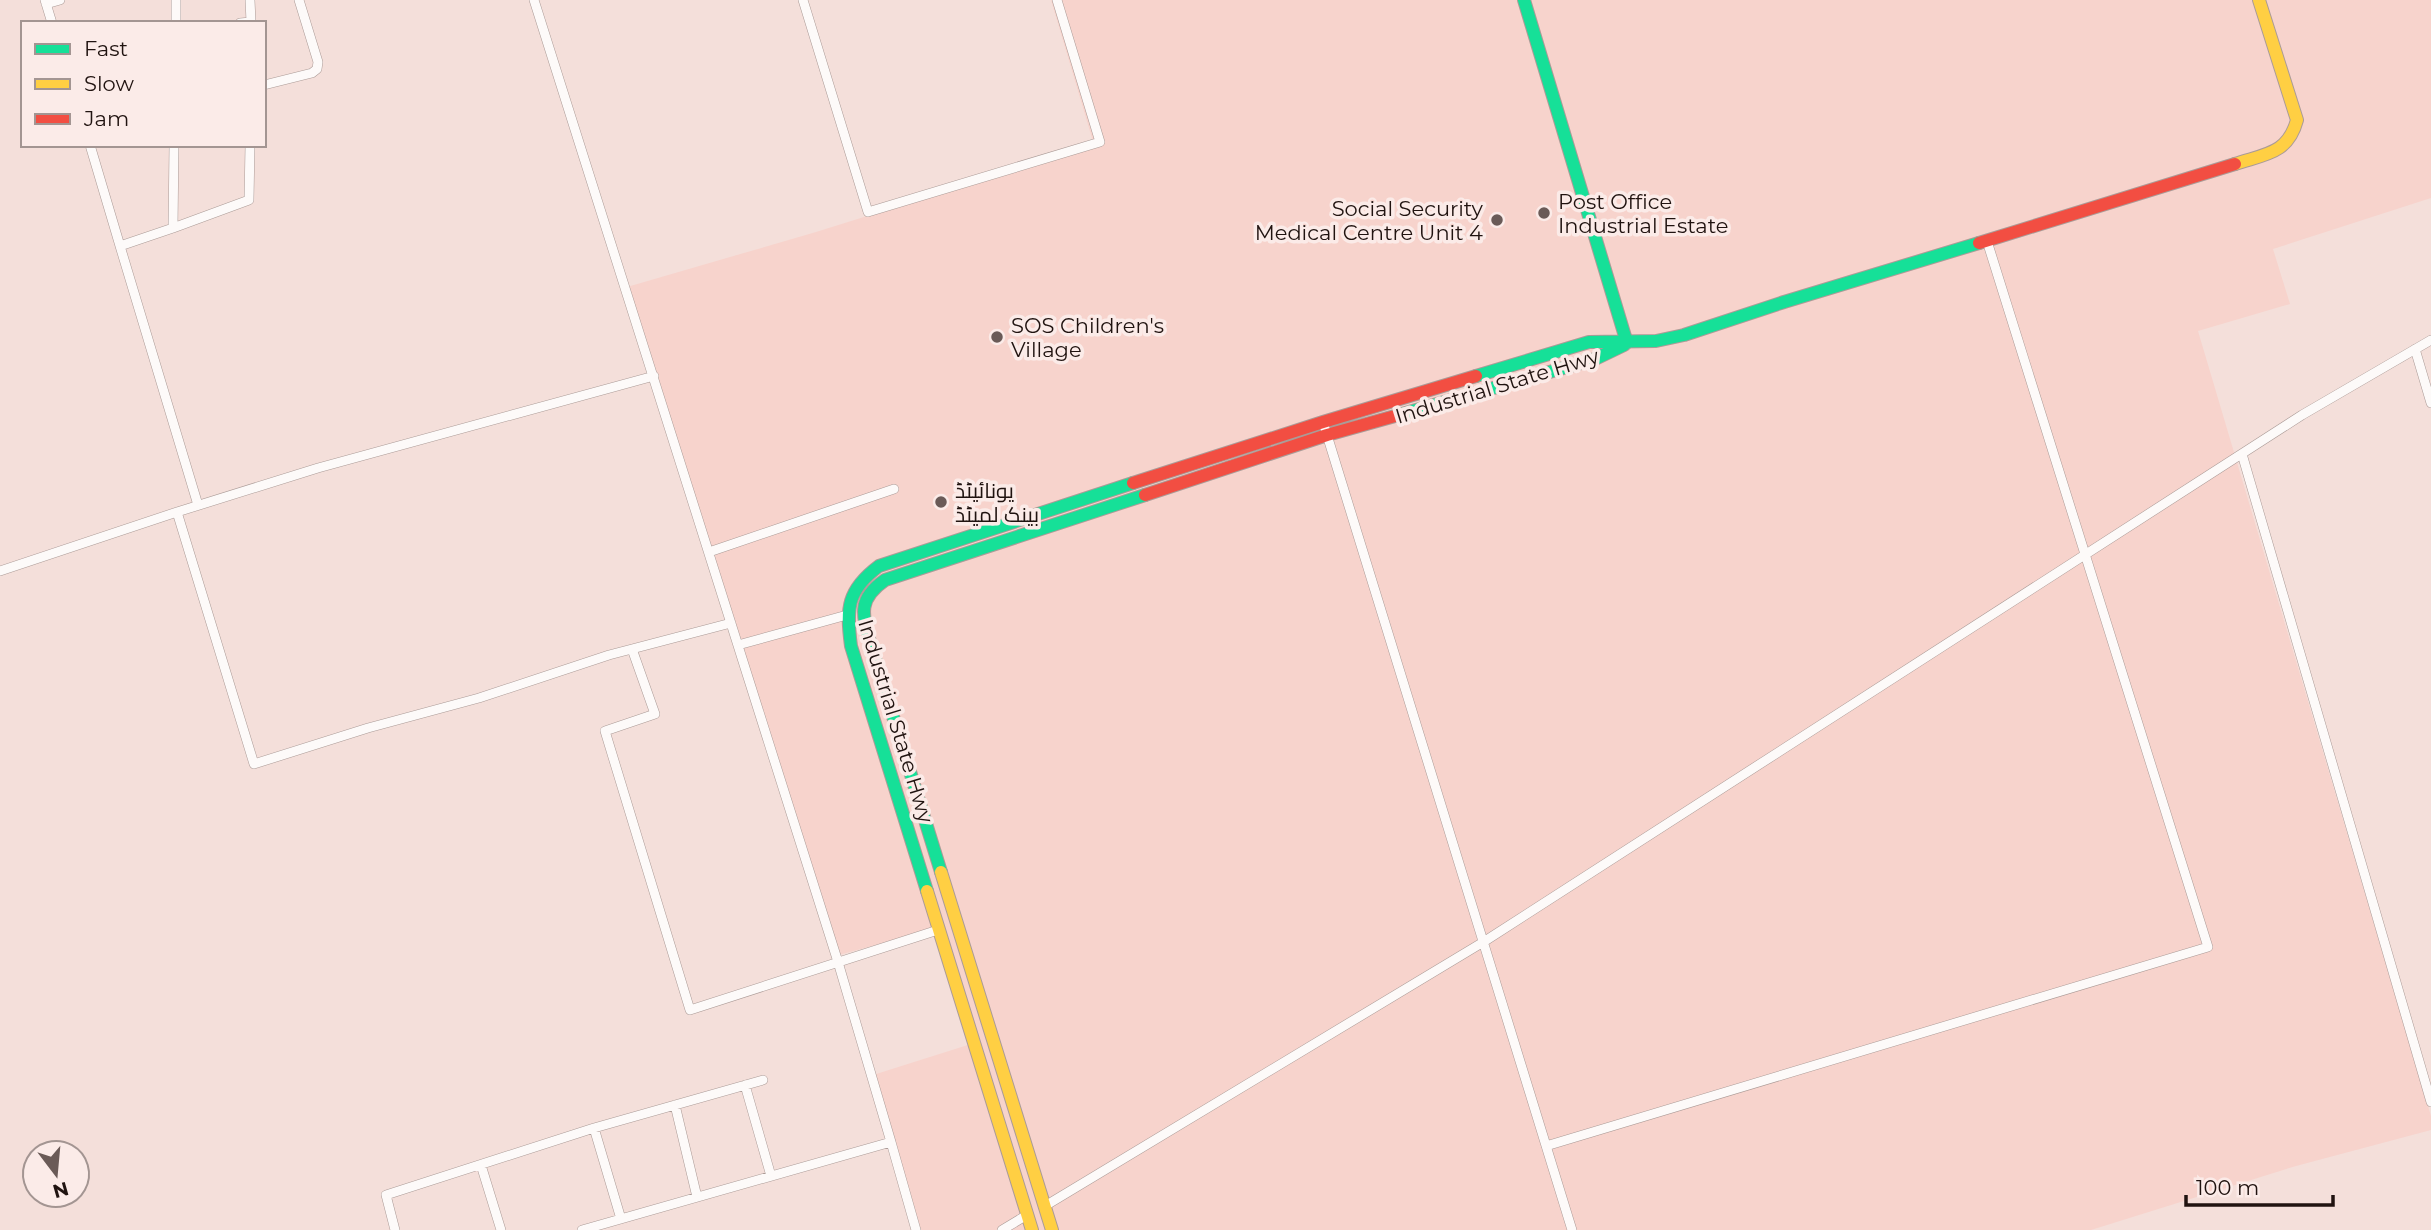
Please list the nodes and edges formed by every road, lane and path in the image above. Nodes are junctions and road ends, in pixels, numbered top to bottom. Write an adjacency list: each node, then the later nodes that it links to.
1 (60, 0): 10 (street)
2 (176, 0): 12 (street)
3 (250, 0): 13 (street)
4 (299, 0): 14 (street)
5 (534, 0): 24 (street)
6 (803, 0): 7 (street)
7 (1058, 0)
8 (1524, 0): 22 (main road)
9 (2259, 0): 19 (main road)
10 (46, 2): 11 (street)
11 (51, 21)
12 (176, 21)
13 (251, 21)
14 (266, 84)
15 (91, 147): 20 (street)
16 (174, 147): 18 (street)
17 (250, 147): 18 (street)
18 (173, 228): 20 (street)
19 (1987, 241): 22 (main road); 33 (street)
20 (120, 246): 30 (street)
21 (2431, 340): 23 (street)
22 (1627, 343): 26 (main road, Industrial State Hwy); 27 (main road, Industrial State Hwy)
23 (2415, 349): 25 (street); 28 (street)
24 (654, 376): 30 (street); 32 (street)
25 (2431, 403)
26 (1323, 422): 27 (street); 35 (main road, Industrial State Hwy)
27 (1327, 435): 40 (street); 46 (main road, Industrial State Hwy)
28 (2242, 454): 33 (street); 44 (street)
29 (894, 489): 32 (street)
30 (198, 505): 31 (street)
31 (177, 512): 34 (street); 38 (street)
32 (709, 552): 36 (street)
33 (2087, 556): 40 (street); 50 (street)
34 (0, 571)
35 (847, 615): 37 (street); 39 (main road, Industrial State Hwy)
36 (731, 623): 37 (street); 38 (street)
37 (738, 645): 41 (street)
38 (632, 649): 41 (street)
39 (939, 930): 41 (street); 48 (main road, Industrial State Hwy)
40 (1482, 943): 50 (street); 54 (street)
41 (838, 962): 49 (street)
42 (763, 1080): 43 (street)
43 (744, 1085): 45 (street); 52 (street)
44 (2431, 1102)
45 (676, 1105): 47 (street); 53 (street)
46 (1019, 1123): 48 (main road); 54 (main road, Industrial State Hwy)
47 (594, 1128): 51 (street); 56 (street)
48 (1000, 1129): 55 (main road, Industrial State Hwy)
49 (891, 1142): 52 (street); 60 (street)
50 (1546, 1146): 64 (street)
51 (481, 1165): 57 (street); 58 (street)
52 (771, 1176): 53 (street)
53 (697, 1197): 56 (street)
54 (1045, 1206): 63 (main road, Industrial State Hwy)
55 (1027, 1215): 61 (street); 62 (main road, Industrial State Hwy)
56 (621, 1219): 59 (street)
57 (395, 1230)
58 (501, 1230)
59 (582, 1230)
60 (916, 1230)
61 (1002, 1230)
62 (1032, 1230)
63 (1052, 1230)
64 (1572, 1230)

